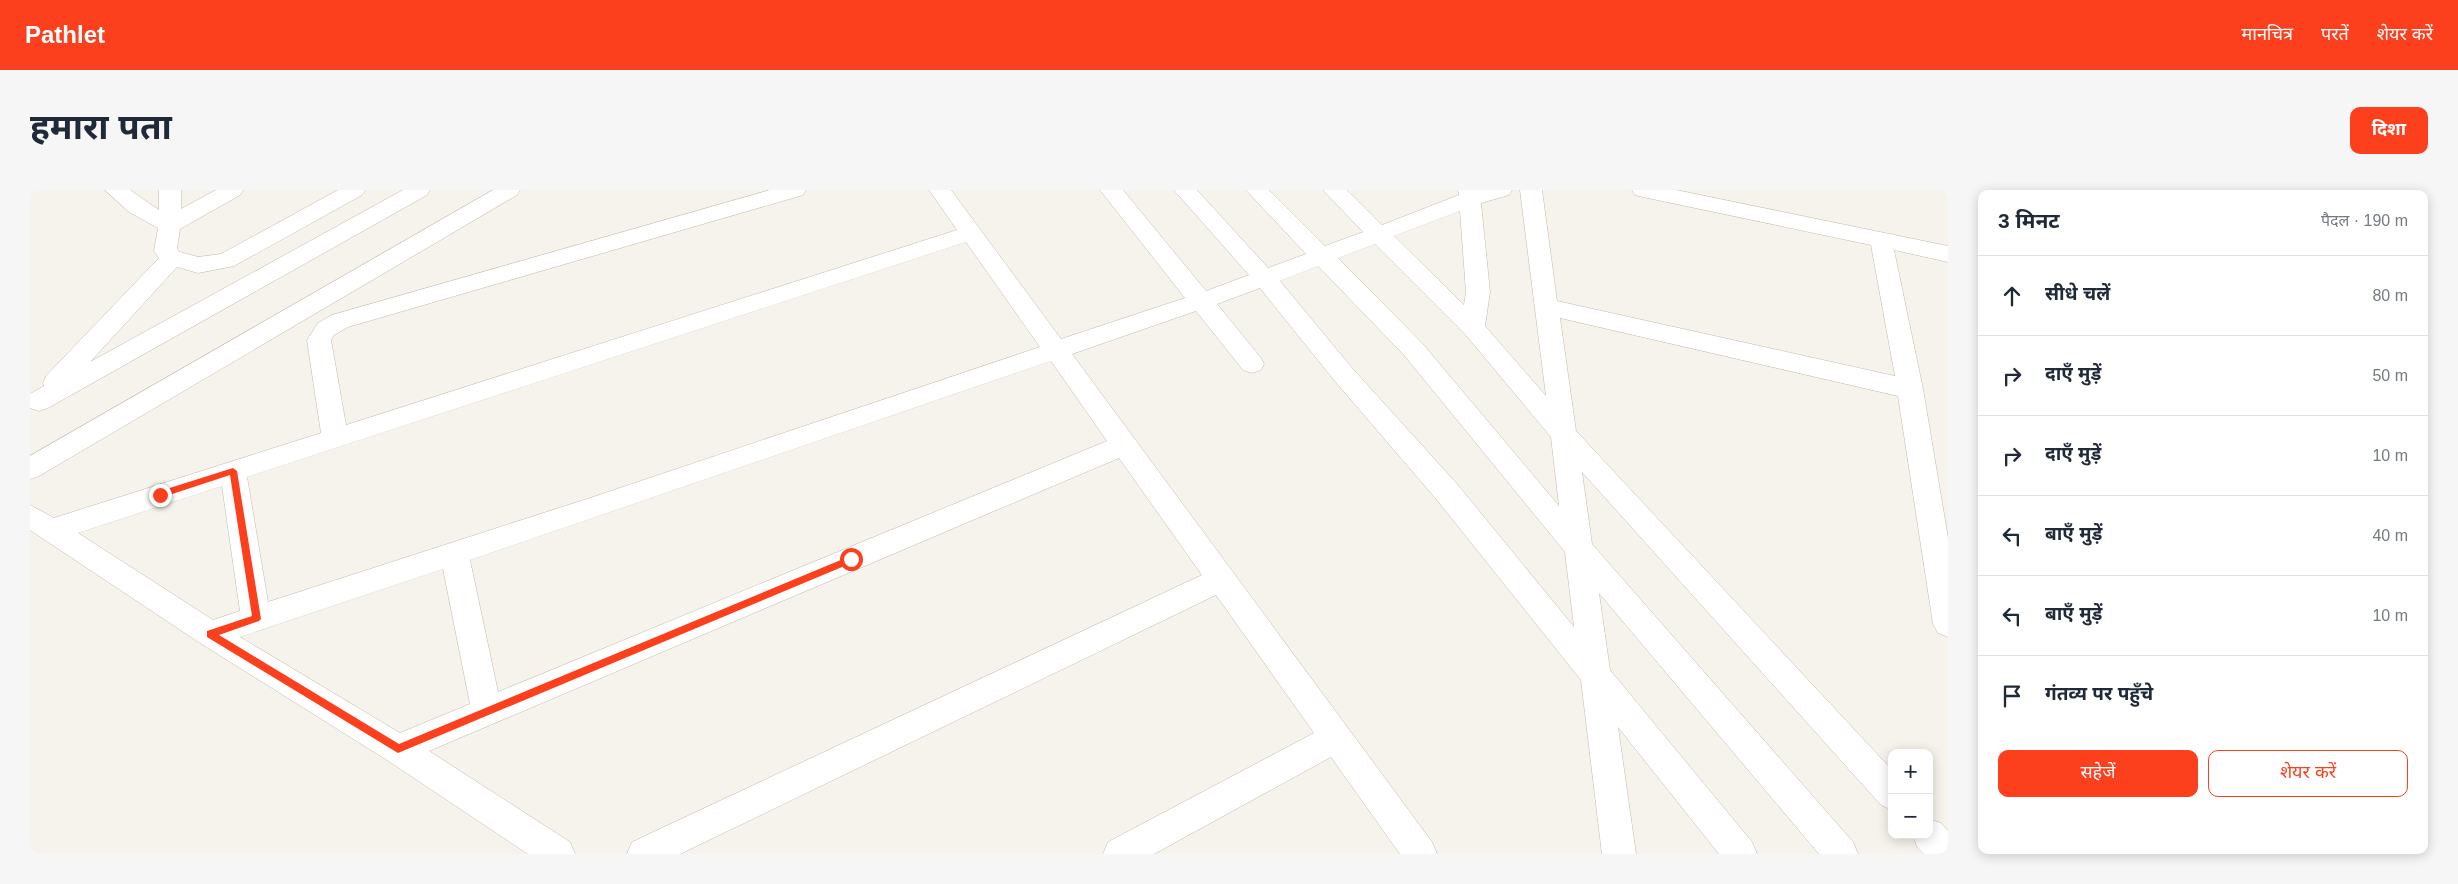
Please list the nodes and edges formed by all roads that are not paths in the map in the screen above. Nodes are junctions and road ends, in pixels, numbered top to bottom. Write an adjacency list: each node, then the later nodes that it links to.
1 (116, 190): 17 (street)
2 (170, 190): 17 (street)
3 (232, 190): 17 (street)
4 (354, 190): 23 (street)
5 (419, 190): 31 (street)
6 (509, 190): 35 (street)
7 (795, 190): 33 (street)
8 (940, 190): 18 (street)
9 (1111, 190): 25 (street)
10 (1185, 190): 24 (street)
11 (1257, 190): 22 (street)
12 (1334, 190): 19 (street)
13 (1501, 190): 16 (street)
14 (1531, 190): 26 (street)
15 (1643, 190): 20 (street)
16 (1469, 195): 19 (street); 27 (street)
17 (170, 225): 23 (street)
18 (971, 233): 28 (street); 33 (street)
19 (1379, 233): 22 (street); 27 (street)
20 (1881, 240): 21 (street); 30 (street)
21 (1948, 254)
22 (1323, 256): 24 (street); 38 (street)
23 (172, 258): 31 (street)
24 (1265, 278): 25 (street); 44 (street)
25 (1200, 300): 28 (street); 29 (street)
26 (1545, 306): 30 (street); 32 (street)
27 (1473, 328): 32 (street)
28 (1055, 350): 34 (street); 39 (street)
29 (1252, 364)
30 (1910, 390): 42 (street)
31 (34, 406)
32 (1562, 434): 38 (street); 48 (street)
33 (335, 438): 36 (street)
34 (1124, 445): 40 (street); 45 (street)
35 (30, 469)
36 (233, 471): 37 (street); 41 (street)
37 (40, 523): 43 (street)
38 (1578, 548): 44 (street); 56 (street)
39 (454, 554): 41 (street); 45 (street)
40 (1221, 579): 46 (street); 53 (street)
41 (256, 619): 43 (street)
42 (1948, 624)
43 (210, 634): 47 (street)
44 (1596, 676): 50 (street); 55 (street)
45 (487, 711): 47 (street)
46 (1336, 738): 51 (street); 54 (street)
47 (398, 748): 52 (street)
48 (1888, 790)
49 (1933, 839): 57 (street)
50 (1622, 848)
51 (1414, 852)
52 (558, 854)
53 (644, 854)
54 (1120, 854)
55 (1740, 854)
56 (1841, 854)
57 (1947, 854)

